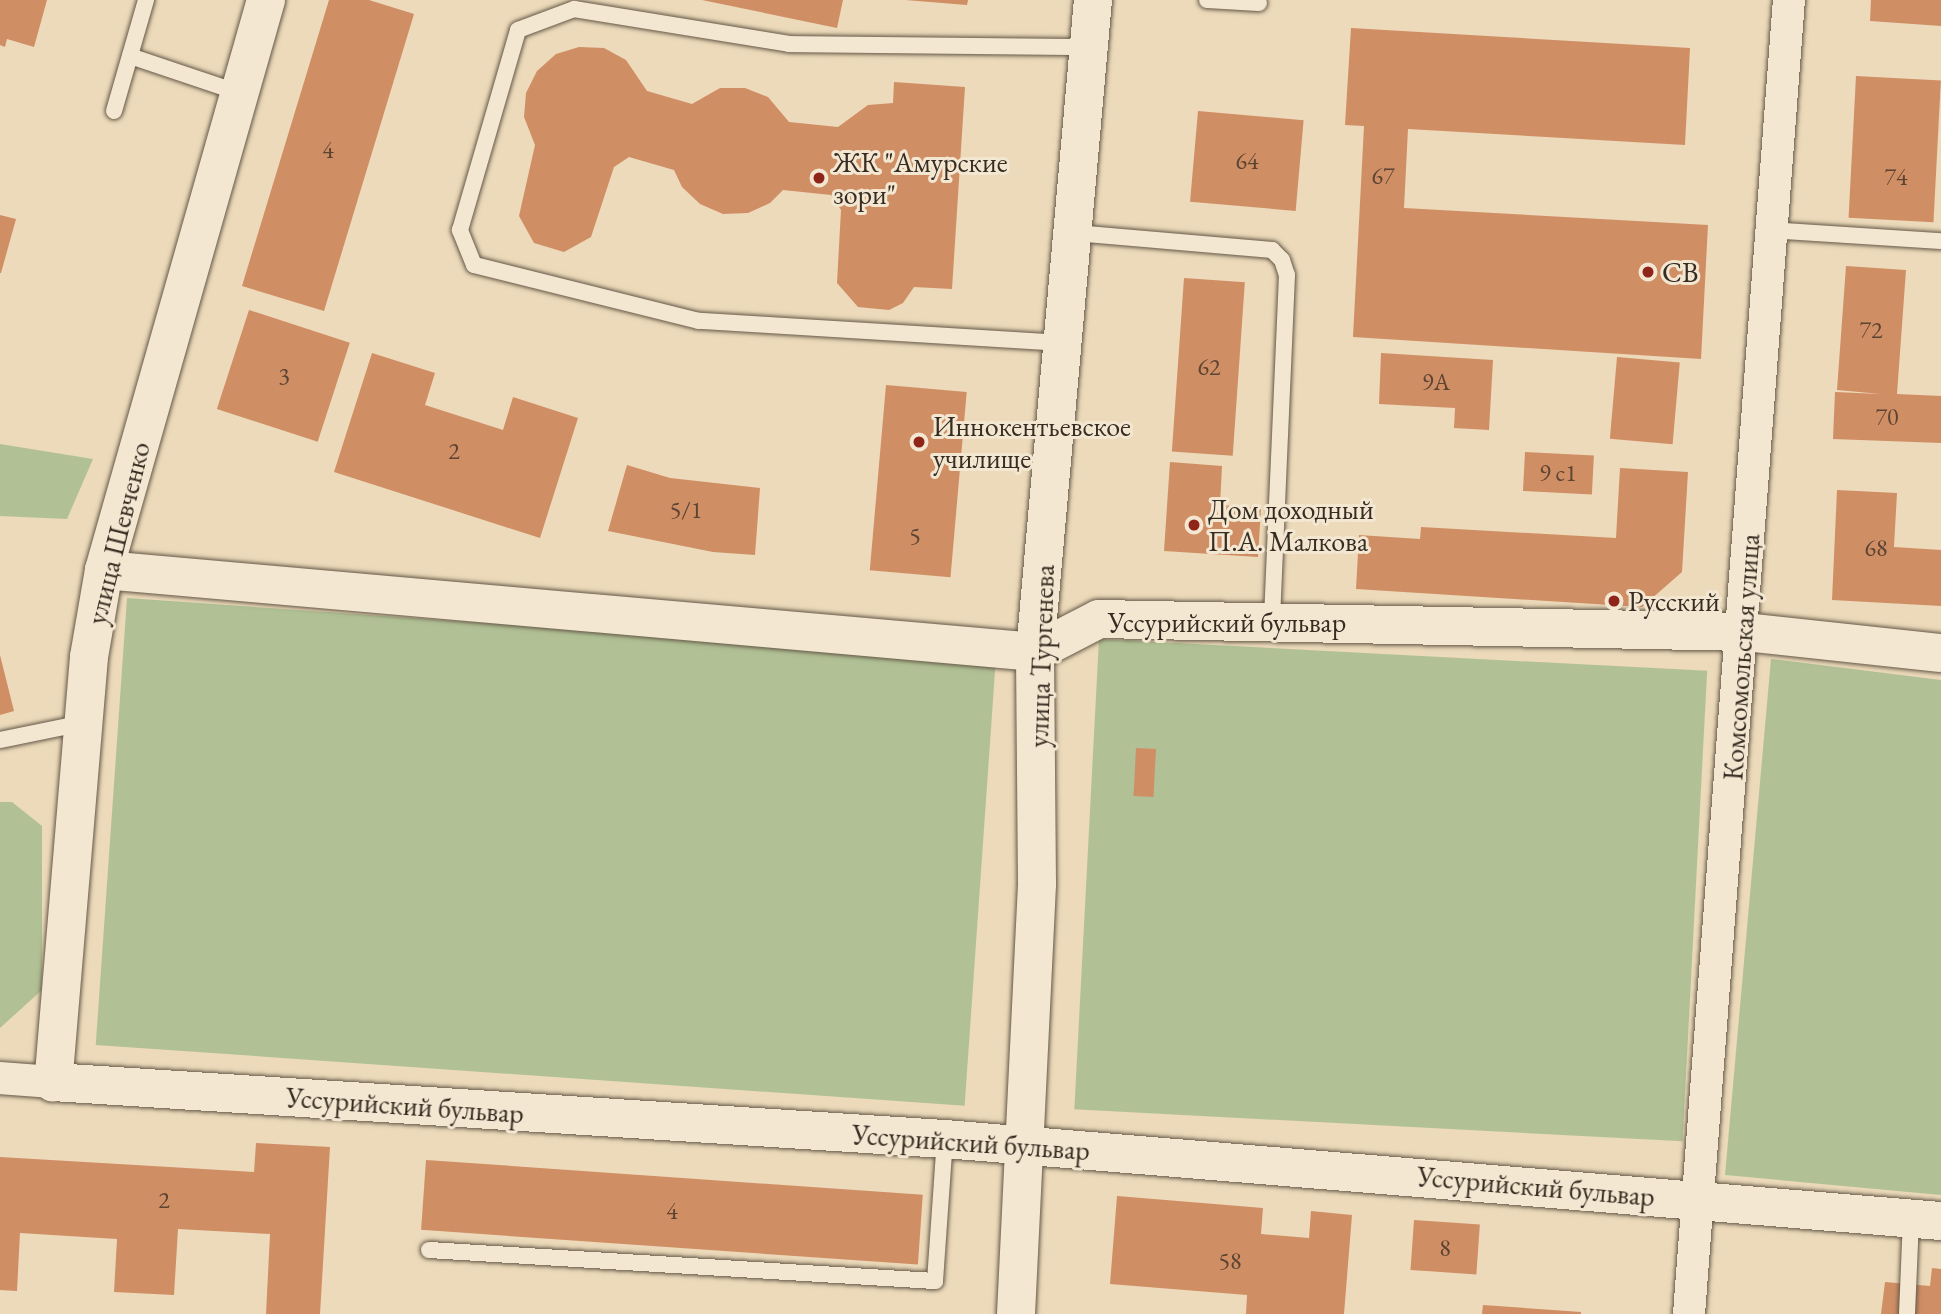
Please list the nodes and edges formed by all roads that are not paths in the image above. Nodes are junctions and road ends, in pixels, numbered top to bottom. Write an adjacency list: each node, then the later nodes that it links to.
1 (146, 0): 8 (lane)
2 (266, 0): 9 (street, улица Шевченко)
3 (1093, 0): 7 (street, улица Тургенева)
4 (1207, 0): 6 (lane)
5 (1788, 0): 11 (street, Комсомольская улица)
6 (1259, 3)
7 (1089, 47): 12 (street, улица Тургенева); 14 (lane)
8 (130, 56): 9 (lane); 10 (lane)
9 (240, 93): 15 (street, улица Шевченко)
10 (114, 111)
11 (1769, 230): 13 (lane); 17 (street, Комсомольская улица)
12 (1075, 233): 14 (street, улица Тургенева); 16 (lane)
13 (1941, 242)
14 (1066, 343): 18 (street, улица Тургенева)
15 (104, 570): 18 (street); 20 (street, улица Шевченко)
16 (1272, 622): 17 (street, Уссурийский бульвар); 18 (street, Уссурийский бульвар)
17 (1744, 632): 19 (street, Уссурийский бульвар); 26 (street, Комсомольская улица)
18 (1035, 652): 25 (street, улица Тургенева)
19 (1941, 653)
20 (83, 723): 21 (lane); 23 (street, улица Шевченко)
21 (0, 740)
22 (0, 1078): 23 (street, Уссурийский бульвар)
23 (53, 1082): 24 (street, Уссурийский бульвар)
24 (944, 1139): 25 (street, Уссурийский бульвар); 28 (lane)
25 (1025, 1146): 26 (street, Уссурийский бульвар); 29 (street, улица Тургенева)
26 (1697, 1199): 27 (street, Уссурийский бульвар); 30 (street, Комсомольская улица)
27 (1926, 1220): 31 (lane)
28 (429, 1250)
29 (1016, 1314)
30 (1689, 1314)
31 (1907, 1314)

